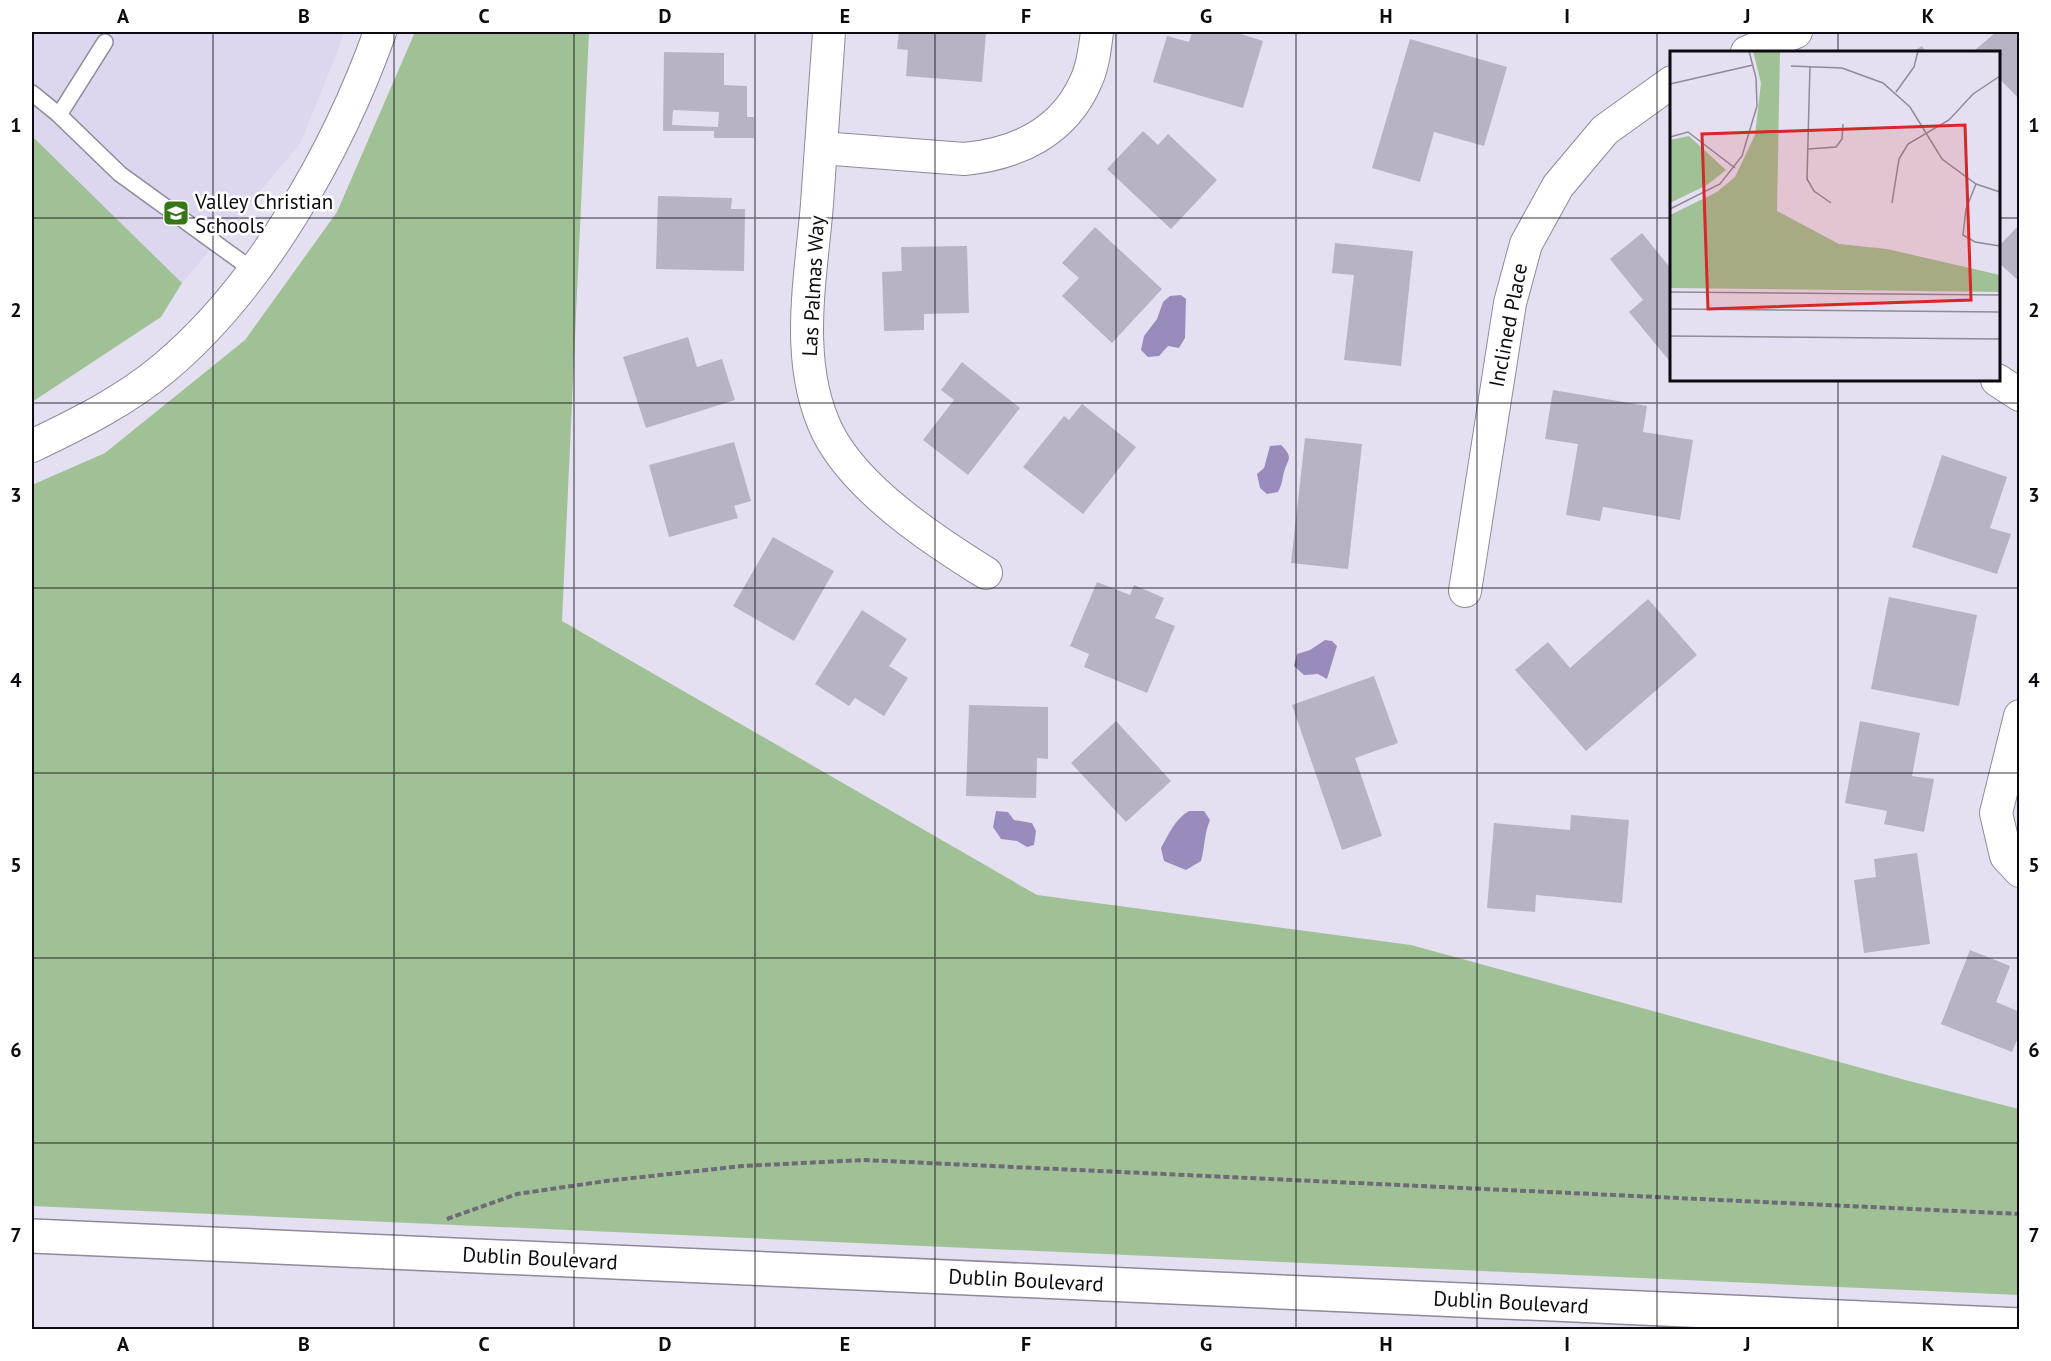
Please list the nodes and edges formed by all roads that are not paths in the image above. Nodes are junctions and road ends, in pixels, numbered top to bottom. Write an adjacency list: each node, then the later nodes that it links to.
1 (380, 32): 13 (street)
2 (830, 32): 12 (street, Las Palmas Way)
3 (1097, 32): 12 (street)
4 (1731, 32): 7 (street)
5 (1796, 32): 8 (street)
6 (105, 42): 11 (lane)
7 (1741, 51)
8 (1749, 51)
9 (1670, 83): 18 (street, Inclined Place)
10 (32, 93): 11 (lane)
11 (59, 115): 13 (lane)
12 (821, 148): 17 (street, Las Palmas Way)
13 (254, 271): 16 (street)
14 (1998, 381): 15 (street)
15 (2019, 395)
16 (32, 446)
17 (986, 573)
18 (1465, 591)
19 (2019, 716): 20 (street)
20 (2019, 871)
21 (32, 1236): 22 (street, Dublin Boulevard)
22 (2019, 1325)

